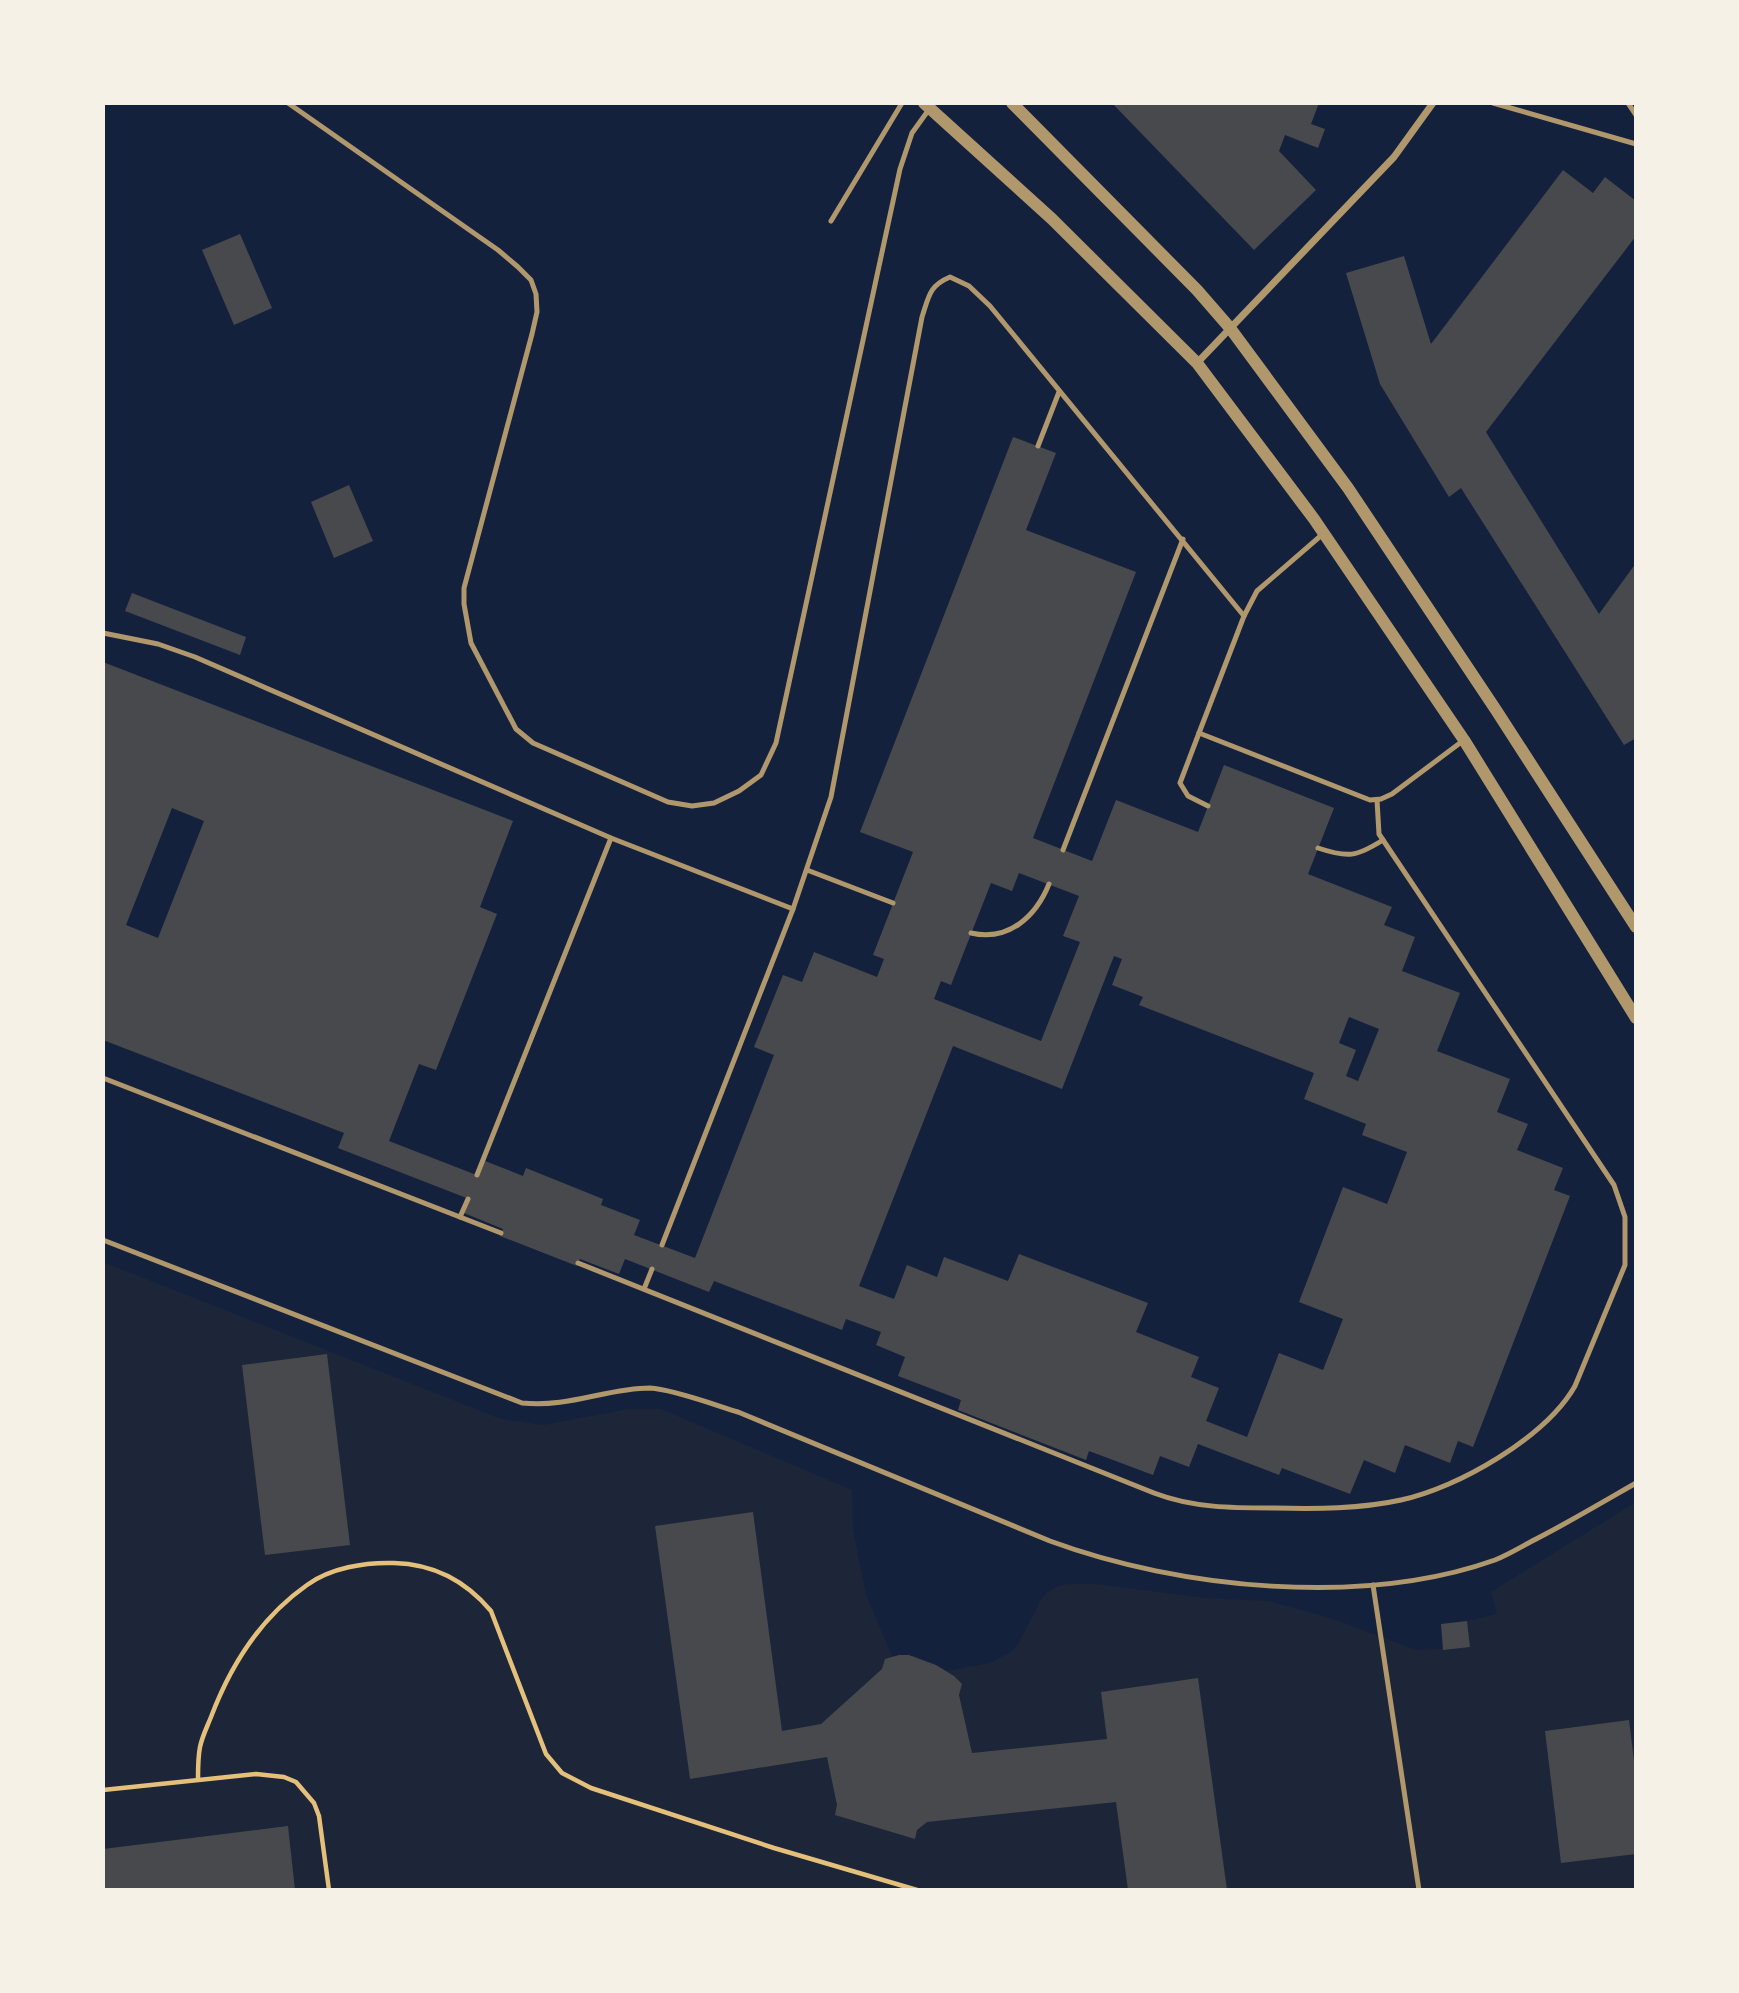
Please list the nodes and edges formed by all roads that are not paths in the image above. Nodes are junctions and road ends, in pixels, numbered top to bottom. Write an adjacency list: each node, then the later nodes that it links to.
1 (288, 103): 7 (lane)
2 (902, 103): 10 (lane)
3 (1012, 103): 11 (street)
4 (1433, 103): 11 (street)
5 (1493, 103): 9 (lane)
6 (1628, 103): 8 (lane)
7 (927, 106): 12 (street)
8 (1636, 115)
9 (1636, 145)
10 (831, 220)
11 (1230, 328): 12 (street); 31 (street)
12 (1196, 363): 15 (street)
13 (1059, 392): 14 (lane); 16 (lane); 27 (lane)
14 (1038, 446)
15 (1324, 533): 17 (lane); 20 (street)
16 (1183, 539): 17 (lane); 26 (lane)
17 (1244, 616): 19 (lane)
18 (103, 632): 23 (lane)
19 (1199, 733): 21 (lane); 22 (lane)
20 (1464, 740): 21 (lane); 33 (street)
21 (1377, 800): 24 (lane)
22 (1208, 806)
23 (611, 838): 30 (lane); 35 (lane)
24 (1383, 840): 25 (lane); 43 (lane)
25 (1318, 848)
26 (1063, 850)
27 (807, 870): 29 (lane); 30 (lane)
28 (1049, 884): 32 (lane)
29 (893, 903)
30 (793, 909): 40 (lane)
31 (1636, 927)
32 (971, 933)
33 (1636, 1018)
34 (103, 1079): 37 (lane)
35 (477, 1175)
36 (467, 1199): 37 (lane)
37 (460, 1217): 38 (lane)
38 (501, 1233)
39 (103, 1240): 45 (lane)
40 (662, 1245)
41 (578, 1263): 43 (lane)
42 (652, 1269): 43 (lane)
43 (644, 1289)
44 (1636, 1483): 45 (lane)
45 (1373, 1585): 46 (lane)
46 (1419, 1890)

